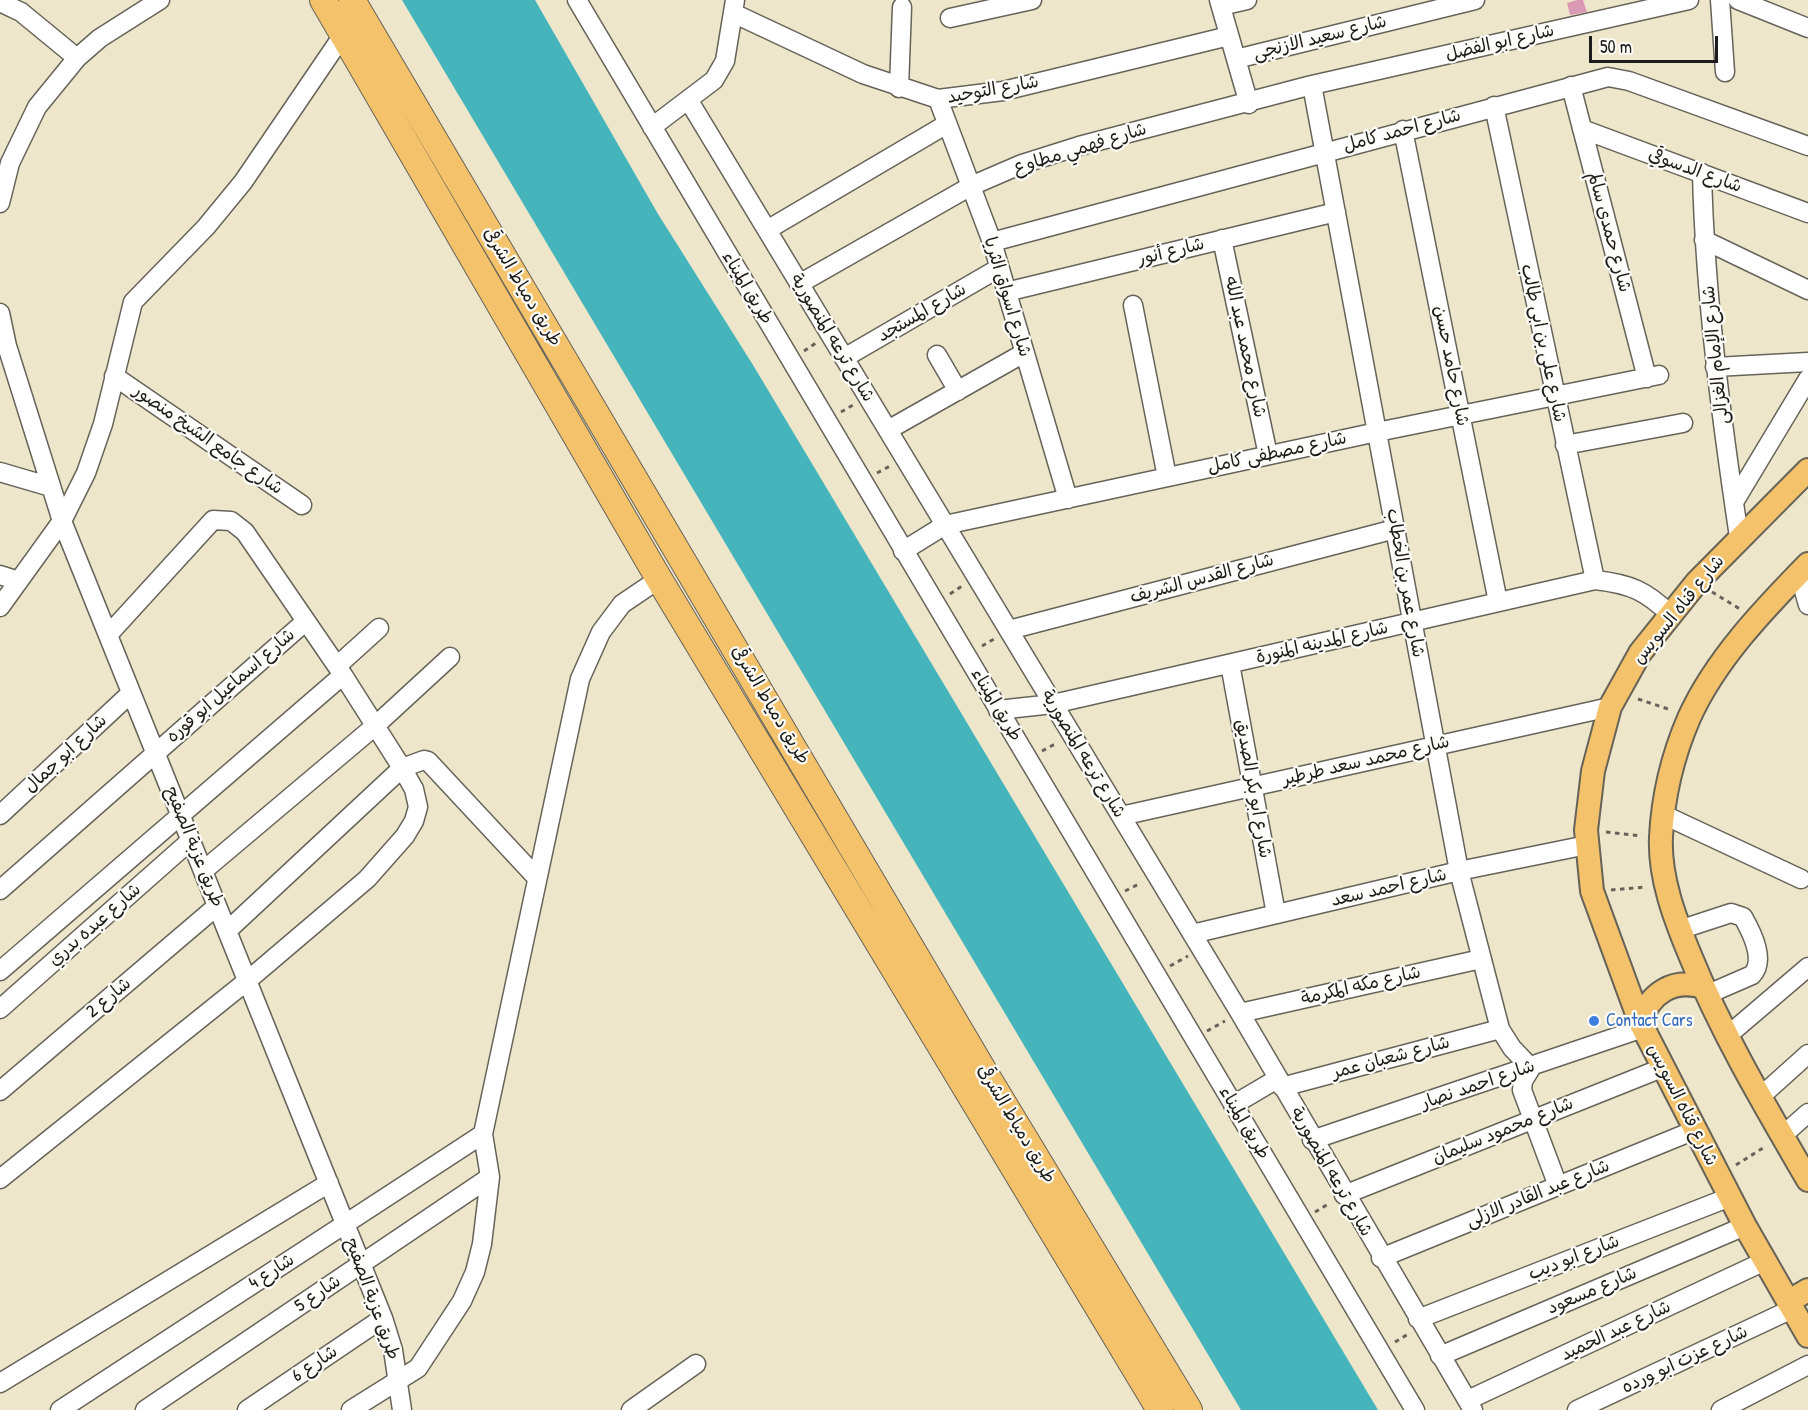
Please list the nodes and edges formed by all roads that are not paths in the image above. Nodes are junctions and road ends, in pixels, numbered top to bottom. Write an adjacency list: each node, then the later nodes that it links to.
1 (160, 0): 19 (street)
2 (323, 0): 17 (highway, طريق دمياط الشرقى)
3 (352, 0): 133 (highway, طريق دمياط الشرقى)
4 (577, 0): 30 (street, طريق الميناء)
5 (1032, 0): 15 (street)
6 (1247, 0): 12 (street)
7 (1475, 0): 20 (street, شارع سعيد الازنجى)
8 (1689, 0): 22 (street, شارع ابو الفضل)
9 (1720, 0): 21 (street)
10 (1738, 0): 16 (street)
11 (0, 2): 19 (street)
12 (1220, 3): 18 (street)
13 (734, 7): 24 (street, شارع التوحيد); 26 (street)
14 (902, 7): 24 (street)
15 (950, 18)
16 (1808, 28)
17 (343, 35): 55 (street); 80 (highway, طريق دمياط الشرقى)
18 (1229, 36): 20 (street); 25 (street, شارع التوحيد)
19 (77, 58): 37 (street)
20 (1236, 59): 27 (street)
21 (1725, 72)
22 (1312, 86): 27 (street, شارع فهمي مطاوع); 34 (street, شارع عمر بن الخطاب)
23 (1571, 86): 28 (street, شارع احمد كامل); 31 (street, شارع حمدى سالم); 33 (street, شارع احمد كامل)
24 (899, 88): 25 (street, شارع التوحيد)
25 (938, 99): 29 (street, شارع اسواق الثريا)
26 (689, 101): 30 (street); 40 (street, شارع ترعه المنصورية)
27 (1249, 104): 36 (street, شارع فهمي مطاوع)
28 (1494, 106): 32 (street, شارع احمد كامل); 59 (street, شارع على بن ابى طالب)
29 (947, 124): 36 (street, شارع اسواق الثريا); 40 (street)
30 (652, 127): 77 (street, طريق الميناء)
31 (1582, 129): 35 (street, شارع الدسوقي); 56 (street, شارع حمدى سالم)
32 (1403, 130): 34 (street, شارع احمد كامل); 60 (street, شارع حامد حسن)
33 (1808, 146)
34 (1325, 152): 38 (street, شارع عمر بن الخطاب); 43 (street, شارع احمد كامل)
35 (1702, 173): 39 (street, شارع الدسوقي); 42 (street, شارع الإمام الغزالى)
36 (971, 186): 43 (street, شارع اسواق الثريا); 45 (street, شارع فهمي مطاوع)
37 (0, 203)
38 (1336, 212): 41 (street, شارع أنور); 63 (street, شارع عمر بن الخطاب)
39 (1808, 213)
40 (767, 230): 45 (street, شارع ترعه المنصورية)
41 (1222, 239): 47 (street, شارع أنور); 65 (street, شارع محمد عبد الله)
42 (1704, 240): 46 (street); 54 (street, شارع الإمام الغزالى)
43 (992, 242): 44 (street, شارع اسواق الثريا)
44 (999, 268): 47 (street, شارع اسواق الثريا); 52 (street, شارع المستجد)
45 (799, 284): 52 (street, شارع ترعه المنصورية)
46 (1808, 291)
47 (1006, 292): 50 (street, شارع اسواق الثريا)
48 (1133, 306): 68 (street)
49 (0, 312): 69 (street, طريق عزبة الصفيح)
50 (1024, 353): 58 (street); 70 (street, شارع اسواق الثريا)
51 (937, 355): 58 (street)
52 (844, 358): 62 (street, شارع ترعه المنصورية)
53 (1808, 362): 54 (street)
54 (1715, 368): 71 (street, شارع الإمام الغزالى)
55 (114, 376): 72 (street, شارع جامع الشيخ منصور); 73 (street)
56 (1653, 376): 59 (street, شارع مصطفى كامل)
57 (1808, 380): 71 (street)
58 (958, 391): 62 (street)
59 (1554, 396): 60 (street, شارع مصطفى كامل); 64 (street, شارع على بن ابى طالب)
60 (1461, 415): 63 (street, شارع مصطفى كامل); 83 (street, شارع حامد حسن)
61 (1683, 423): 64 (street)
62 (888, 430): 74 (street, شارع ترعه المنصورية)
63 (1377, 432): 65 (street, شارع مصطفى كامل); 75 (street, شارع عمر بن الخطاب)
64 (1565, 446): 81 (street, شارع على بن ابى طالب)
65 (1268, 455): 68 (street, شارع مصطفى كامل)
66 (1808, 470): 76 (main road, شارع قناه السويس)
67 (0, 472): 69 (street)
68 (1167, 477): 70 (street, شارع مصطفى كامل)
69 (51, 488): 73 (street, طريق عزبة الصفيح)
70 (1068, 499): 74 (street, شارع مصطفى كامل)
71 (1734, 502): 76 (street, شارع الإمام الغزالى)
72 (302, 505)
73 (63, 521): 82 (street); 91 (street, طريق عزبة الصفيح)
74 (945, 525): 77 (street, شارع مصطفى كامل); 90 (street, شارع ترعه المنصورية)
75 (1395, 529): 88 (street, شارع عمر بن الخطاب); 90 (street, شارع القدس الشريف)
76 (1739, 537): 86 (main road, شارع قناه السويس)
77 (903, 551): 98 (street, طريق الميناء)
78 (1804, 569): 84 (street); 106 (main road)
79 (0, 574): 82 (street)
80 (659, 579): 112 (street); 135 (highway, طريق دمياط الشرقى)
81 (1595, 580): 83 (street, شارع المدينه المنورة); 86 (street, شارع المدينه المنورة)
82 (19, 581): 85 (street)
83 (1498, 602): 88 (street, شارع المدينه المنورة)
84 (1808, 605)
85 (0, 607)
86 (1671, 615): 96 (main road, شارع قناه السويس)
87 (306, 621): 91 (street); 94 (street); 101 (street, شارع اسماعيل ابو قوره)
88 (1412, 622): 93 (street, شارع المدينه المنورة); 100 (street, شارع عمر بن الخطاب)
89 (379, 628): 94 (street)
90 (1009, 630): 97 (street, شارع ترعه المنصورية)
91 (108, 635): 95 (street, طريق عزبة الصفيح)
92 (450, 657): 99 (street)
93 (1230, 664): 97 (street, شارع المدينه المنورة); 103 (street, شارع ابو بكر الصديق)
94 (340, 671): 99 (street); 104 (street)
95 (132, 693): 101 (street, طريق عزبة الصفيح); 105 (street, شارع ابو جمال)
96 (1614, 699): 100 (street, شارع محمد سعد طرطير); 108 (main road, شارع قناه السويس)
97 (1053, 704): 98 (street, شارع المدينه المنورة); 107 (street, شارع ترعه المنصورية)
98 (999, 710): 138 (street, طريق الميناء)
99 (375, 726): 102 (street); 110 (street)
100 (1435, 746): 103 (street, شارع محمد سعد طرطير); 111 (street, شارع عمر بن الخطاب)
101 (155, 751): 104 (street, طريق عزبة الصفيح); 114 (street, شارع اسماعيل ابو قوره)
102 (402, 768): 112 (street); 118 (street); 123 (street)
103 (1252, 786): 107 (street, شارع محمد سعد طرطير); 116 (street, شارع ابو بكر الصديق)
104 (180, 814): 109 (street, طريق عزبة الصفيح); 122 (street)
105 (0, 815)
106 (1664, 815): 113 (street); 117 (main road)
107 (1121, 816): 119 (street, شارع ترعه المنصورية)
108 (1586, 838): 111 (street, شارع احمد سعد); 127 (main road, شارع قناه السويس)
109 (190, 841): 110 (street, طريق عزبة الصفيح); 125 (street, شارع عبده بدري)
110 (203, 871): 115 (street, طريق عزبة الصفيح)
111 (1459, 871): 116 (street, شارع احمد سعد); 120 (street, شارع عمر بن الخطاب)
112 (537, 878): 142 (street)
113 (1801, 879)
114 (0, 890)
115 (217, 906): 118 (street, طريق عزبة الصفيح); 136 (street, شارع 2)
116 (1276, 914): 119 (street, شارع احمد سعد)
117 (1679, 930): 124 (main road); 124 (street)
118 (227, 931): 123 (street, طريق عزبة الصفيح)
119 (1197, 941): 126 (street, شارع ترعه المنصورية)
120 (1481, 959): 126 (street, شارع مكه المكرمة); 128 (street, شارع عمر بن الخطاب)
121 (1808, 967): 129 (street)
122 (0, 971)
123 (247, 981): 146 (street); 148 (street, طريق عزبة الصفيح)
124 (1705, 991): 127 (main road); 129 (main road)
125 (0, 1009)
126 (1240, 1013): 134 (street, شارع ترعه المنصورية)
127 (1641, 1025): 131 (street, شارع احمد نصار); 132 (main road, شارع قناه السويس)
128 (1500, 1029): 131 (street, شارع عمر بن الخطاب); 134 (street, شارع شعبان عمر)
129 (1726, 1037): 137 (main road)
130 (1808, 1054): 137 (street)
131 (1531, 1068): 140 (street); 144 (street, شارع احمد نصار)
132 (1662, 1068): 140 (street, شارع محمود سليمان); 141 (main road, شارع قناه السويس)
133 (985, 1073): 135 (highway); 175 (highway, طريق دمياط الشرقى)
134 (1280, 1083): 138 (street, شارع شعبان عمر); 144 (street, شارع ترعه المنصورية)
135 (964, 1086): 174 (highway, طريق دمياط الشرقى)
136 (0, 1091)
137 (1759, 1098): 143 (main road)
138 (1233, 1105): 176 (street, طريق الميناء)
139 (1808, 1113): 143 (street)
140 (1533, 1118): 149 (street); 150 (street, شارع محمود سليمان)
141 (1695, 1130): 149 (street, شارع عبد القادر الازلى); 151 (main road, شارع قناه السويس)
142 (483, 1134): 145 (street); 152 (street, شارع 4)
143 (1782, 1136): 147 (main road)
144 (1312, 1140): 150 (street, شارع ترعه المنصورية)
145 (490, 1178): 156 (street, شارع 5); 165 (street)
146 (0, 1179)
147 (1808, 1180)
148 (329, 1183): 152 (street, طريق عزبة الصفيح); 166 (street)
149 (1558, 1186): 154 (street, شارع عبد القادر الازلى)
150 (1344, 1195): 154 (street, شارع ترعه المنصورية)
151 (1730, 1197): 153 (main road, شارع قناه السويس); 160 (street, شارع ابو ديب)
152 (345, 1224): 156 (street, طريق عزبة الصفيح); 168 (street, شارع 4)
153 (1745, 1226): 155 (main road, شارع قناه السويس); 162 (street, شارع مسعود)
154 (1381, 1258): 160 (street, شارع ترعه المنصورية)
155 (1765, 1261): 158 (main road, شارع قناه السويس); 167 (street, شارع عبد الحميد)
156 (361, 1265): 159 (street, طريق عزبة الصفيح); 169 (street, شارع 5)
157 (1808, 1290): 158 (main road)
158 (1790, 1306): 161 (main road, شارع قناه السويس); 177 (street, شارع عزت ابو ورده)
159 (383, 1318): 165 (street, طريق عزبة الصفيح); 170 (street, شارع 6)
160 (1420, 1323): 162 (street, شارع ترعه المنصورية)
161 (1808, 1336)
162 (1440, 1356): 167 (street, شارع ترعه المنصورية)
163 (696, 1364): 173 (street)
164 (1808, 1365): 178 (street)
165 (399, 1378): 171 (street); 172 (street, طريق عزبة الصفيح)
166 (0, 1383)
167 (1470, 1405)
168 (60, 1410)
169 (145, 1410)
170 (247, 1410)
171 (351, 1410)
172 (402, 1410)
173 (631, 1410)
174 (1160, 1410)
175 (1189, 1410)
176 (1415, 1410)
177 (1577, 1410)
178 (1721, 1410)

